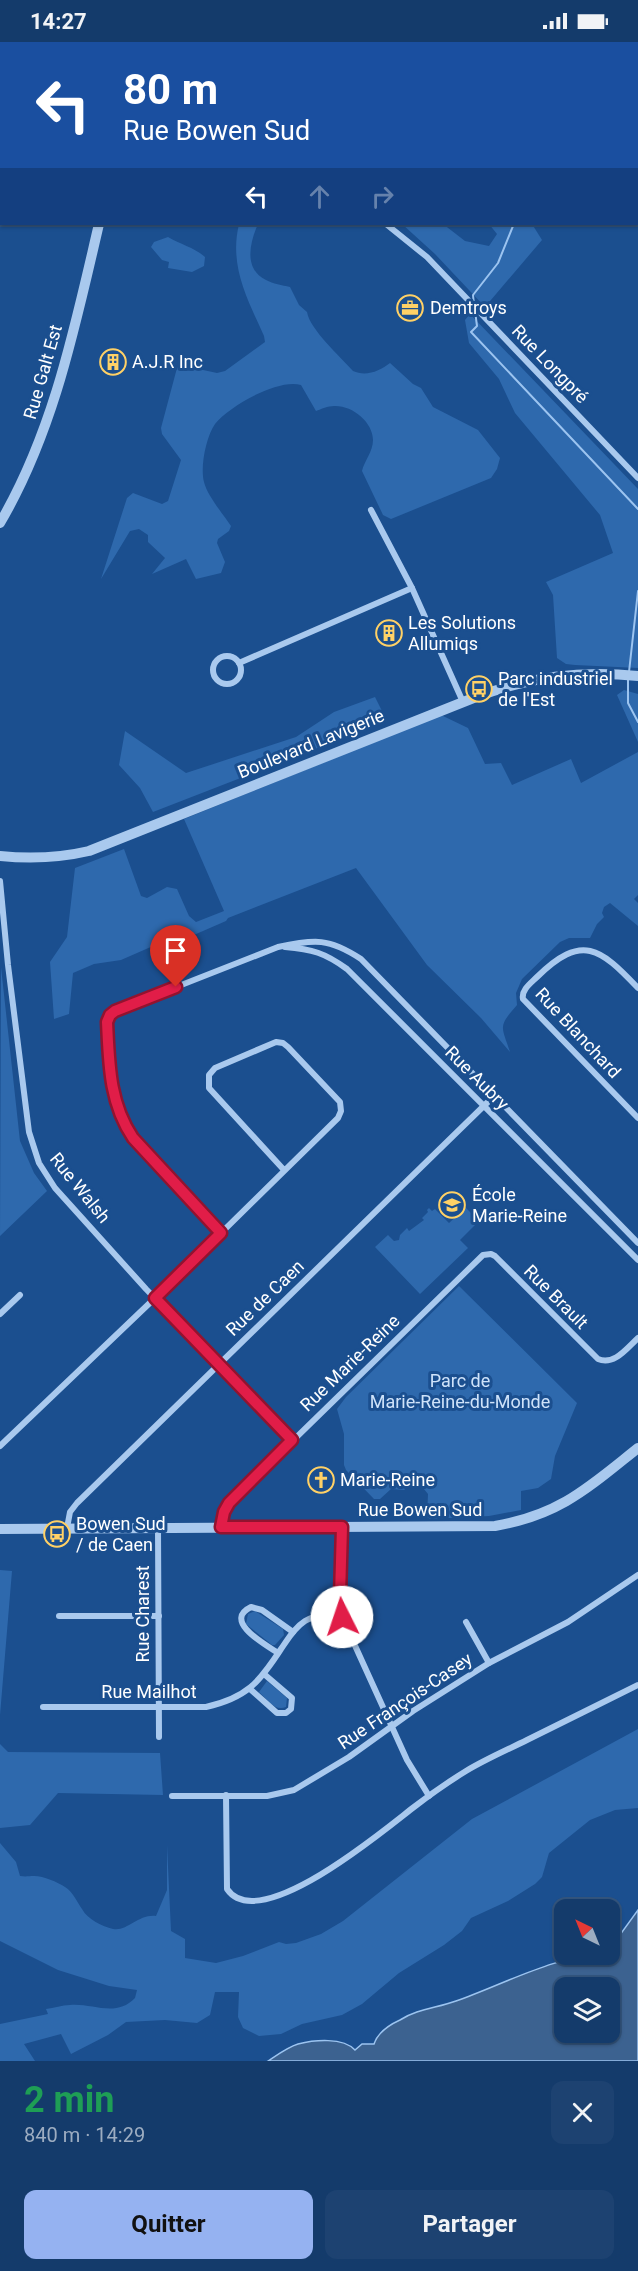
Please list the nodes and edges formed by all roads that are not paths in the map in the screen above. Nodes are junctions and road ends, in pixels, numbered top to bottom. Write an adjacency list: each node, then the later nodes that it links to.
1 (99, 225): 5 (street, Rue Galt Est)
2 (387, 225): 3 (street, Rue Longpré)
3 (638, 478)
4 (371, 510): 6 (street)
5 (0, 523)
6 (412, 588): 7 (street); 9 (street)
7 (239, 663): 7 (street)
8 (638, 676): 9 (street, Boulevard Lavigerie)
9 (464, 702): 10 (street, Boulevard Lavigerie)
10 (0, 856)
11 (0, 881): 23 (street, Rue Walsh)
12 (278, 947): 14 (street, Rue Aubry); 15 (street, Rue Aubry); 18 (street, Rue Aubry)
13 (638, 988): 16 (street, Rue Blanchard)
14 (494, 1096): 15 (street, Rue de Caen); 19 (street, Rue Aubry)
15 (484, 1106): 21 (street, Rue Aubry); 26 (street, Rue de Caen)
16 (638, 1118)
17 (284, 1170): 17 (street); 18 (street)
18 (221, 1233): 23 (street)
19 (638, 1243)
20 (487, 1254): 25 (street, Rue Brault); 27 (street, Rue Marie-Reine)
21 (638, 1260)
22 (20, 1295): 24 (street)
23 (155, 1298): 26 (street, Rue Walsh); 28 (street)
24 (0, 1314)
25 (638, 1338)
26 (218, 1365): 27 (street, Rue Walsh); 33 (street, Rue de Caen)
27 (292, 1440): 31 (street, Rue Marie-Reine)
28 (0, 1446)
29 (638, 1448): 32 (street, Rue Bowen Sud)
30 (158, 1527): 31 (street, Rue Bowen Sud); 33 (street, Rue Bowen Sud); 38 (street, Rue Charest)
31 (221, 1527): 32 (street, Rue Bowen Sud)
32 (342, 1527): 36 (street)
33 (67, 1528): 34 (street, Rue Bowen Sud)
34 (0, 1529)
35 (638, 1575): 42 (street, Rue François-Casey)
36 (340, 1610): 40 (street, Rue Mailhot); 48 (street)
37 (59, 1616): 38 (street)
38 (159, 1616): 47 (street, Rue Charest)
39 (466, 1622): 42 (street)
40 (293, 1632): 41 (street, Rue Mailhot); 41 (street)
41 (278, 1653): 43 (street, Rue Mailhot)
42 (489, 1663): 48 (street, Rue François-Casey)
43 (264, 1674): 45 (street, Rue Mailhot); 45 (street)
44 (638, 1685): 52 (street)
45 (250, 1689): 47 (street, Rue Mailhot)
46 (43, 1707): 47 (street, Rue Mailhot)
47 (158, 1707): 49 (street, Rue Charest)
48 (392, 1727): 51 (street, Rue François-Casey); 52 (street)
49 (159, 1737)
50 (172, 1796): 51 (street, Rue François-Casey)
51 (226, 1796): 52 (street)
52 (429, 1796)

